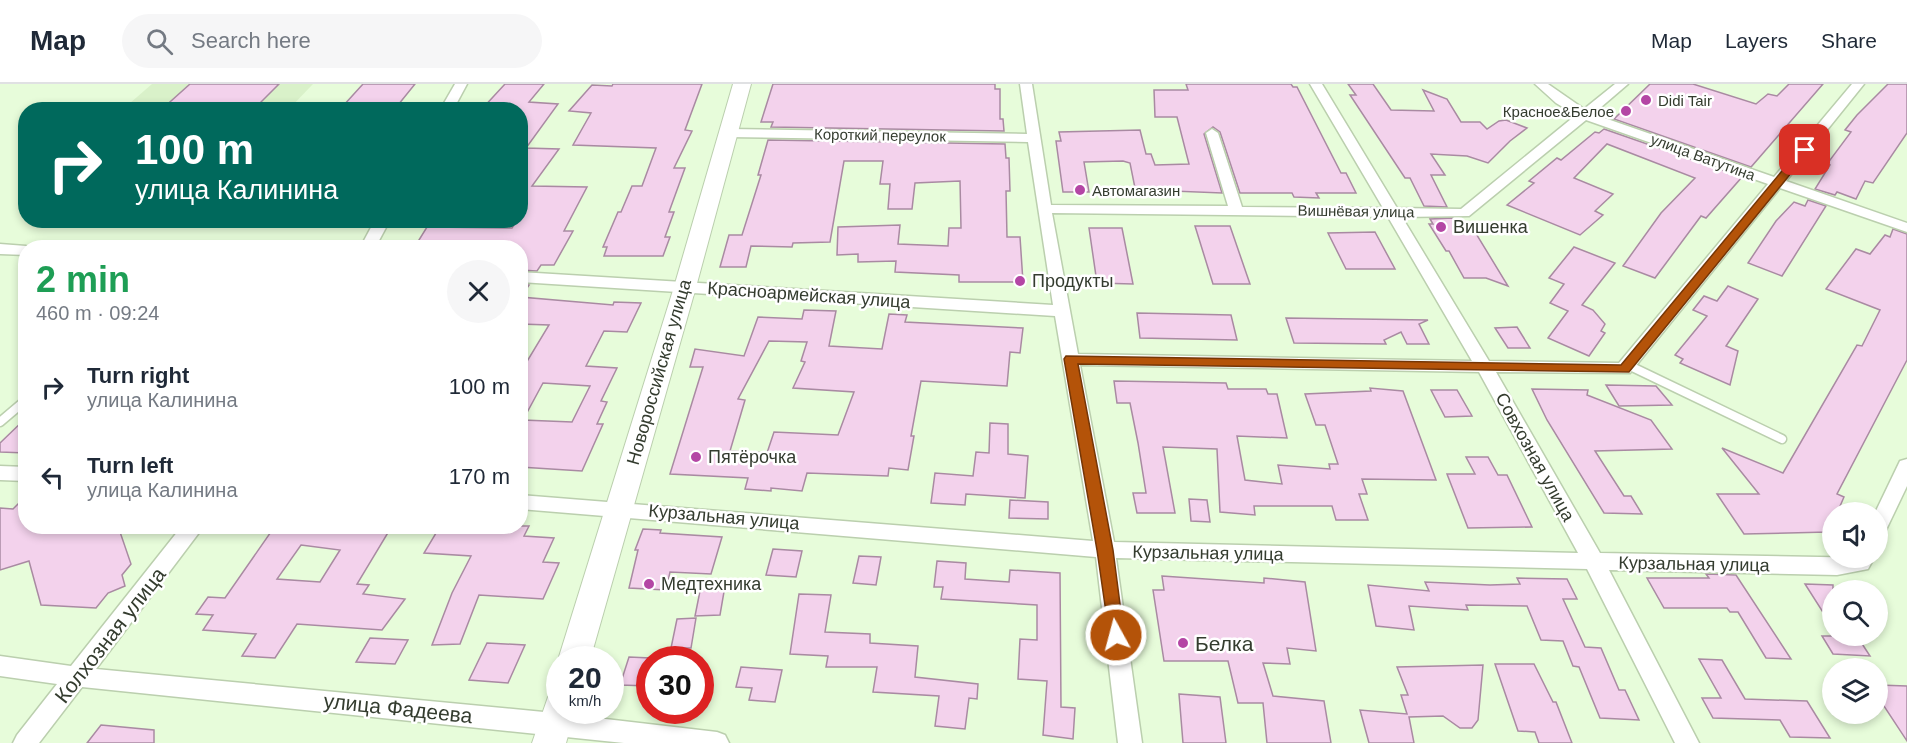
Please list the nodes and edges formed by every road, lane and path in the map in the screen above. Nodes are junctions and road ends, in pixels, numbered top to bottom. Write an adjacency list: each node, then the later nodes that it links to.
1 (461, 84): 8 (street)
2 (742, 84): 10 (street, Новороссийская улица)
3 (1026, 84): 12 (street)
4 (1316, 84): 16 (street, Совхозная улица)
5 (1541, 84): 9 (street, улица Ватутина)
6 (1622, 84): 9 (street, Вишнёвая улица)
7 (1858, 84): 13 (street)
8 (451, 102)
9 (1585, 115): 13 (street, улица Ватутина); 16 (street, Вишнёвая улица)
10 (728, 133): 12 (street, Короткий переулок); 21 (street, Новороссийская улица)
11 (1212, 133): 15 (street)
12 (1033, 138): 14 (street)
13 (1778, 183): 17 (street, улица Ватутина); 24 (street)
14 (1044, 209): 15 (street, Вишнёвая улица); 22 (street)
15 (1236, 210): 16 (street, Вишнёвая улица)
16 (1394, 212): 25 (street, Совхозная улица)
17 (1907, 228)
18 (0, 249): 19 (street)
19 (18, 250)
20 (528, 277): 21 (street, Красноармейская улица)
21 (685, 287): 22 (street, Красноармейская улица); 34 (street, Новороссийская улица)
22 (1062, 311): 23 (street)
23 (1070, 359): 25 (street); 36 (street)
24 (1628, 365): 25 (street); 28 (lane)
25 (1484, 366): 37 (street, Совхозная улица)
26 (18, 407): 27 (lane)
27 (0, 422)
28 (1782, 439)
29 (1907, 465): 33 (street)
30 (0, 473): 31 (street)
31 (18, 474)
32 (528, 502): 34 (street, Курзальная улица)
33 (1888, 506)
34 (620, 508): 36 (street, Курзальная улица); 39 (street, Новороссийская улица)
35 (188, 534): 41 (street, Колхозная улица)
36 (1105, 550): 37 (street, Курзальная улица); 46 (street)
37 (1594, 562): 38 (street, Курзальная улица); 47 (street, Совхозная улица)
38 (1822, 567)
39 (578, 646)
40 (0, 666): 41 (street)
41 (79, 677): 42 (street, улица Фадеева); 44 (street, Колхозная улица)
42 (546, 723)
43 (554, 724): 45 (street, улица Фадеева)
44 (25, 743)
45 (717, 743)
46 (1130, 743)
47 (1687, 743)

